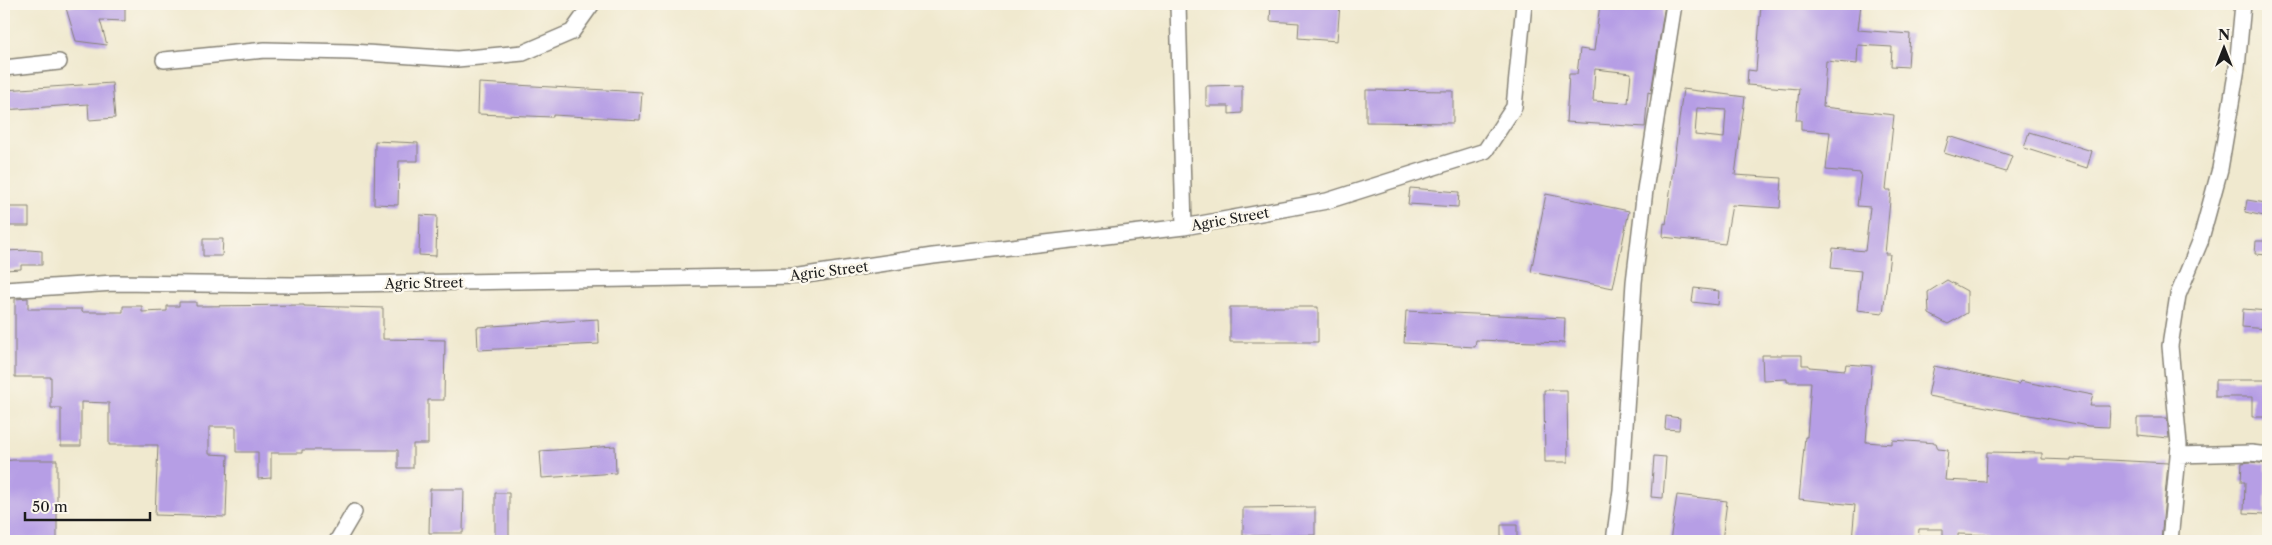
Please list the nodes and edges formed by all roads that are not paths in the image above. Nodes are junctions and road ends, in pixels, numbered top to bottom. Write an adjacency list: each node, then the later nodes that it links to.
1 (592, 4): 6 (street)
2 (1178, 4): 9 (street)
3 (1524, 4): 9 (street, Agric Street)
4 (1674, 4): 15 (street)
5 (2242, 4): 11 (street)
6 (164, 60)
7 (59, 62): 8 (street)
8 (4, 68)
9 (1184, 227): 10 (street, Agric Street)
10 (4, 290)
11 (2178, 455): 12 (street); 16 (street)
12 (2268, 455)
13 (354, 512): 14 (street)
14 (337, 541)
15 (1614, 541)
16 (2170, 541)

